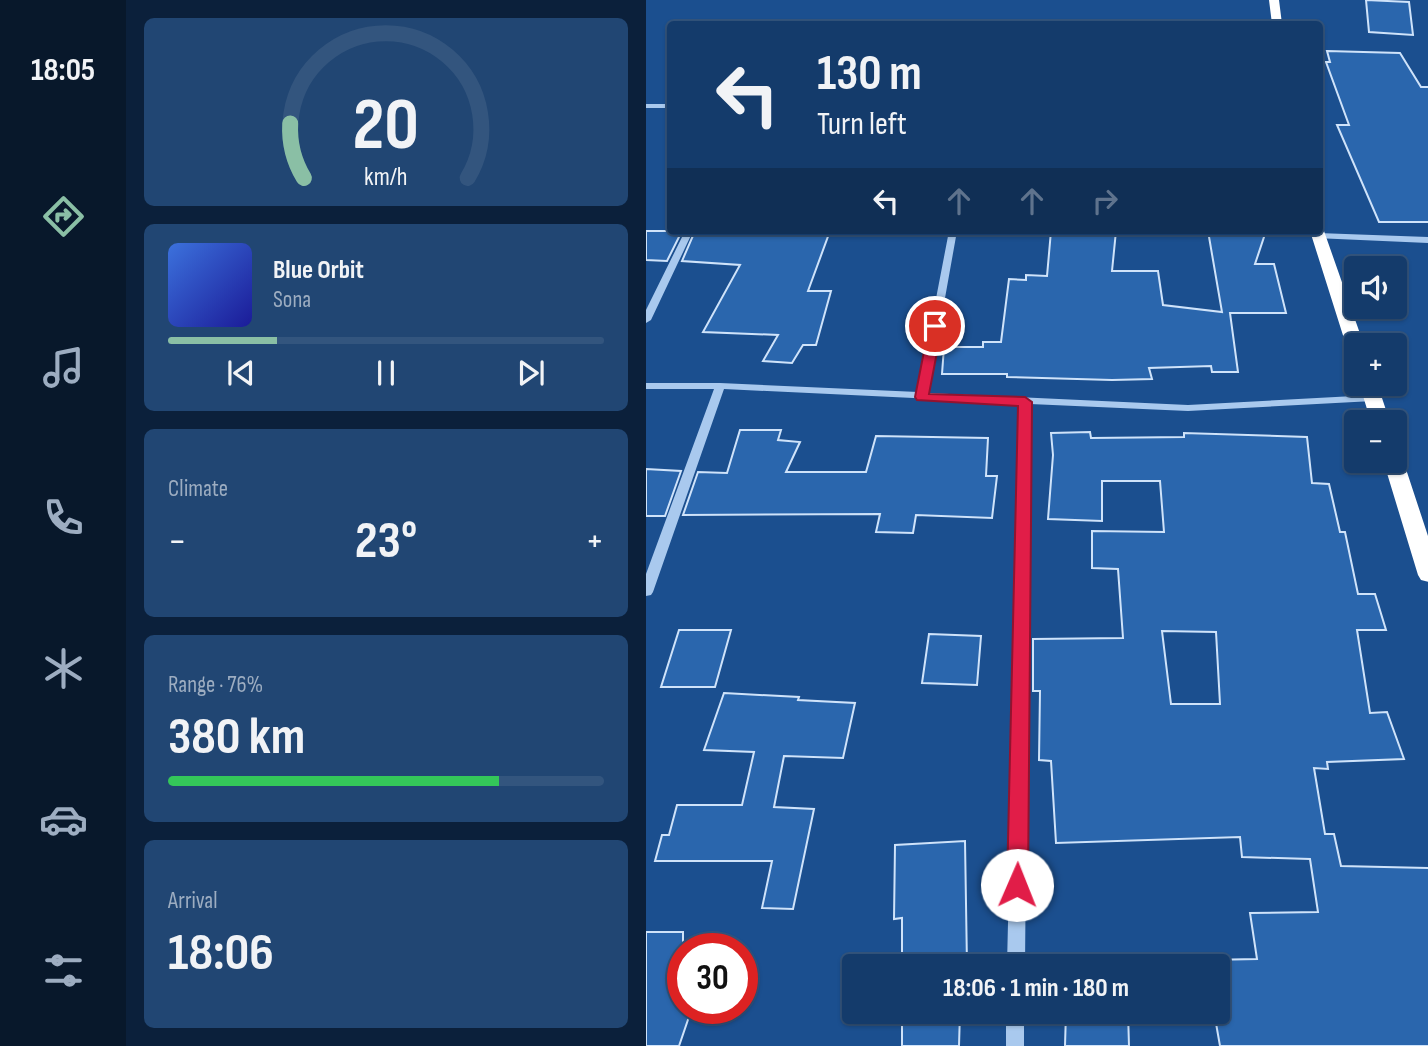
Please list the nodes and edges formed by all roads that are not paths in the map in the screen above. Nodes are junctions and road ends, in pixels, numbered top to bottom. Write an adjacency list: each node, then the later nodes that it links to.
1 (1274, 0): 2 (highway)
2 (1277, 21)
3 (646, 106): 4 (street)
4 (667, 106)
5 (1323, 233): 9 (street)
6 (687, 235): 10 (street)
7 (952, 235): 15 (street)
8 (1319, 235): 11 (highway)
9 (1428, 240)
10 (646, 320)
11 (1351, 333)
12 (646, 386): 13 (street)
13 (720, 386): 15 (street); 19 (street)
14 (1344, 393): 16 (street)
15 (922, 397): 16 (street)
16 (1025, 402): 20 (street)
17 (1397, 473): 18 (highway)
18 (1428, 575)
19 (646, 592)
20 (1016, 954)
21 (1015, 1024): 22 (street)
22 (1015, 1046)

